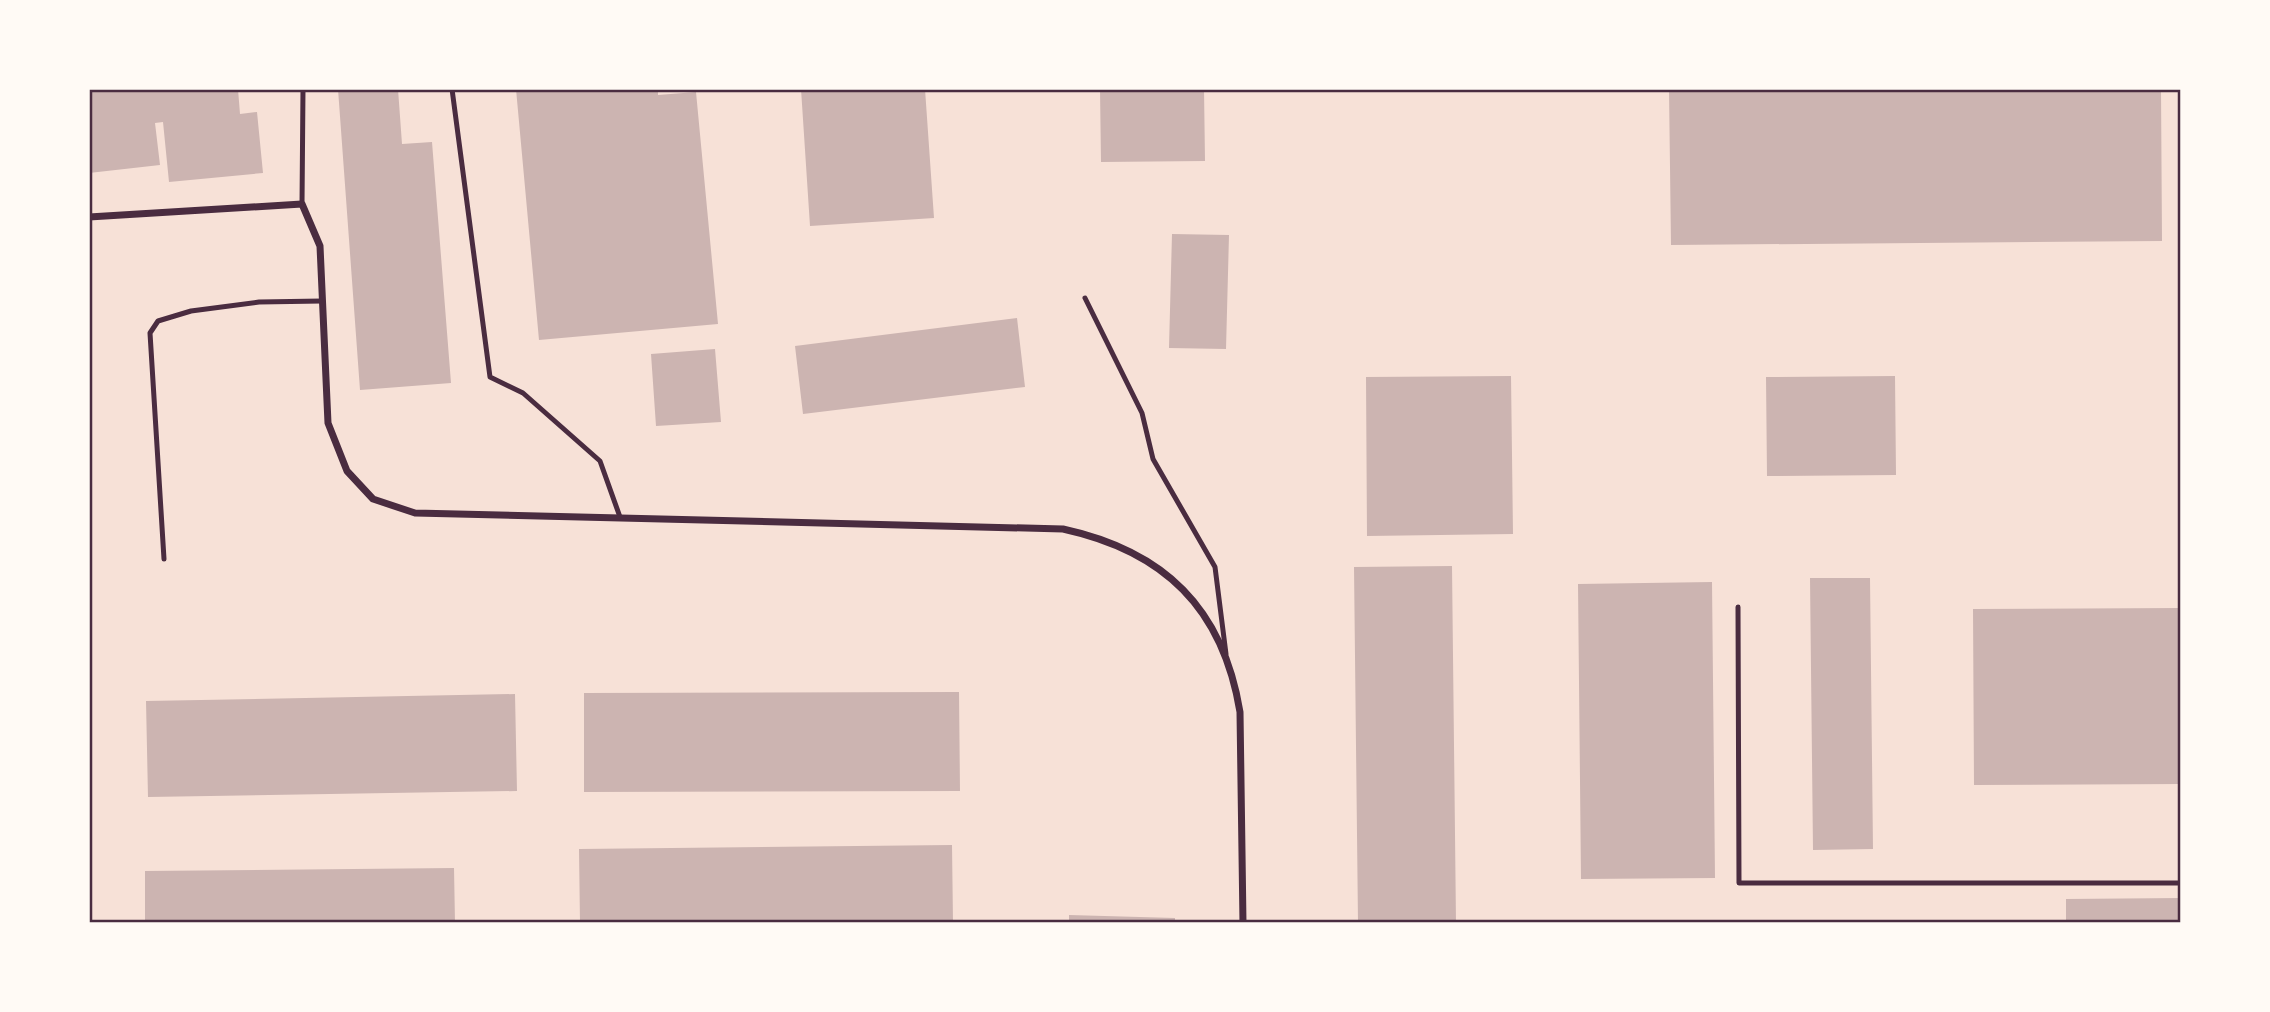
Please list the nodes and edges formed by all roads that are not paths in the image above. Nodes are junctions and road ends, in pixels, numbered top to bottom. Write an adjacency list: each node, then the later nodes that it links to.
1 (303, 89): 3 (lane)
2 (452, 89): 7 (lane)
3 (302, 205): 4 (street); 6 (street)
4 (89, 217)
5 (1085, 298): 10 (lane)
6 (322, 301): 7 (street); 8 (lane)
7 (620, 517): 10 (street)
8 (164, 559)
9 (1738, 607): 11 (lane)
10 (1227, 657): 12 (street)
11 (2181, 883)
12 (1243, 923)

